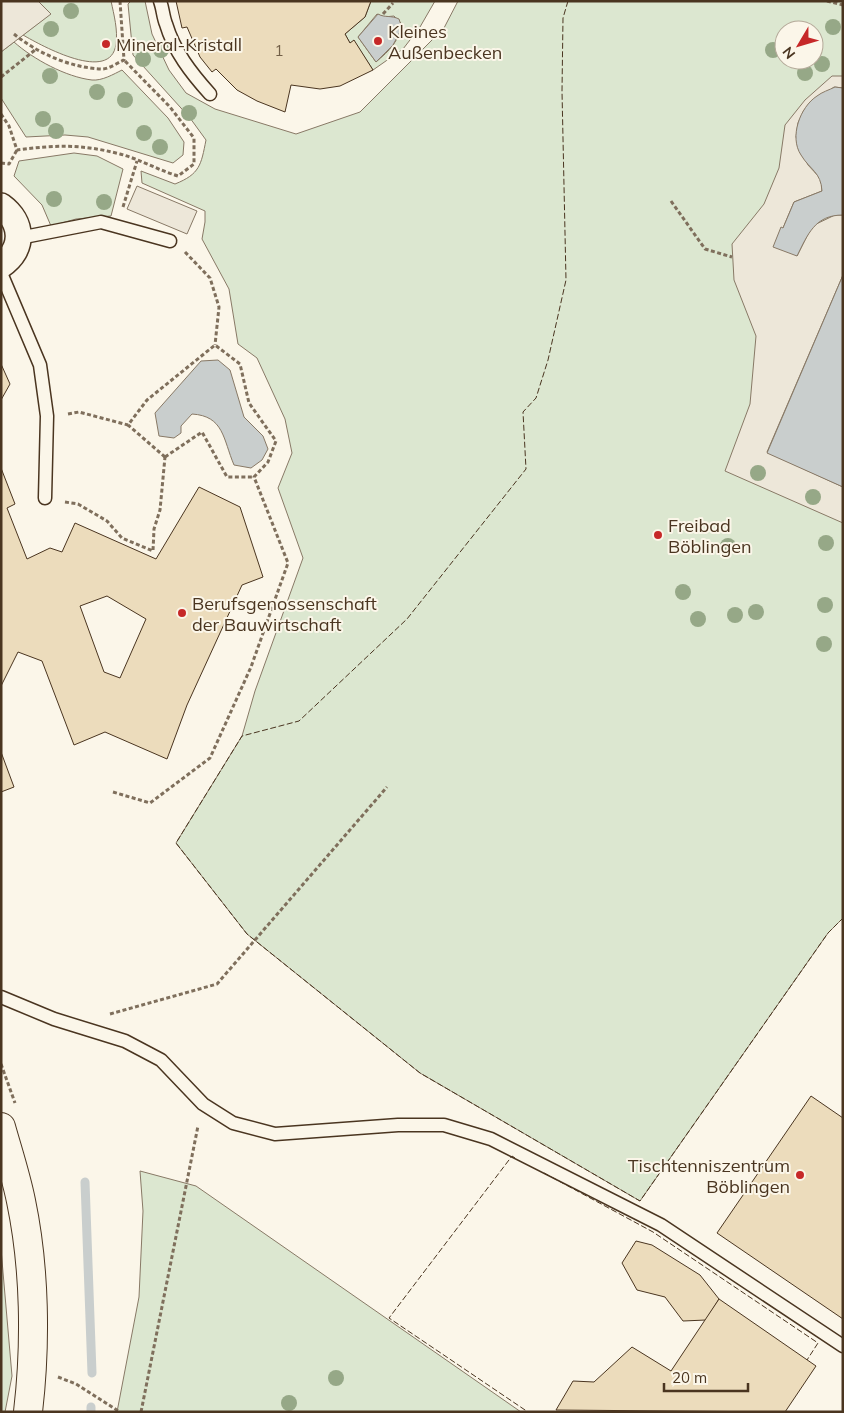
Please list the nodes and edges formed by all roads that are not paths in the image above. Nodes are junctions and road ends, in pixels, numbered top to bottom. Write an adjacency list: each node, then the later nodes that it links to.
1 (160, 1): 2 (lane)
2 (210, 94)
3 (1, 206): 4 (street)
4 (19, 238): 5 (lane); 6 (street)
5 (170, 240)
6 (1, 265)
7 (1, 273): 8 (lane)
8 (45, 498)
9 (1, 997): 11 (lane)
10 (1, 1127): 12 (street)
11 (843, 1346)
12 (28, 1412)

